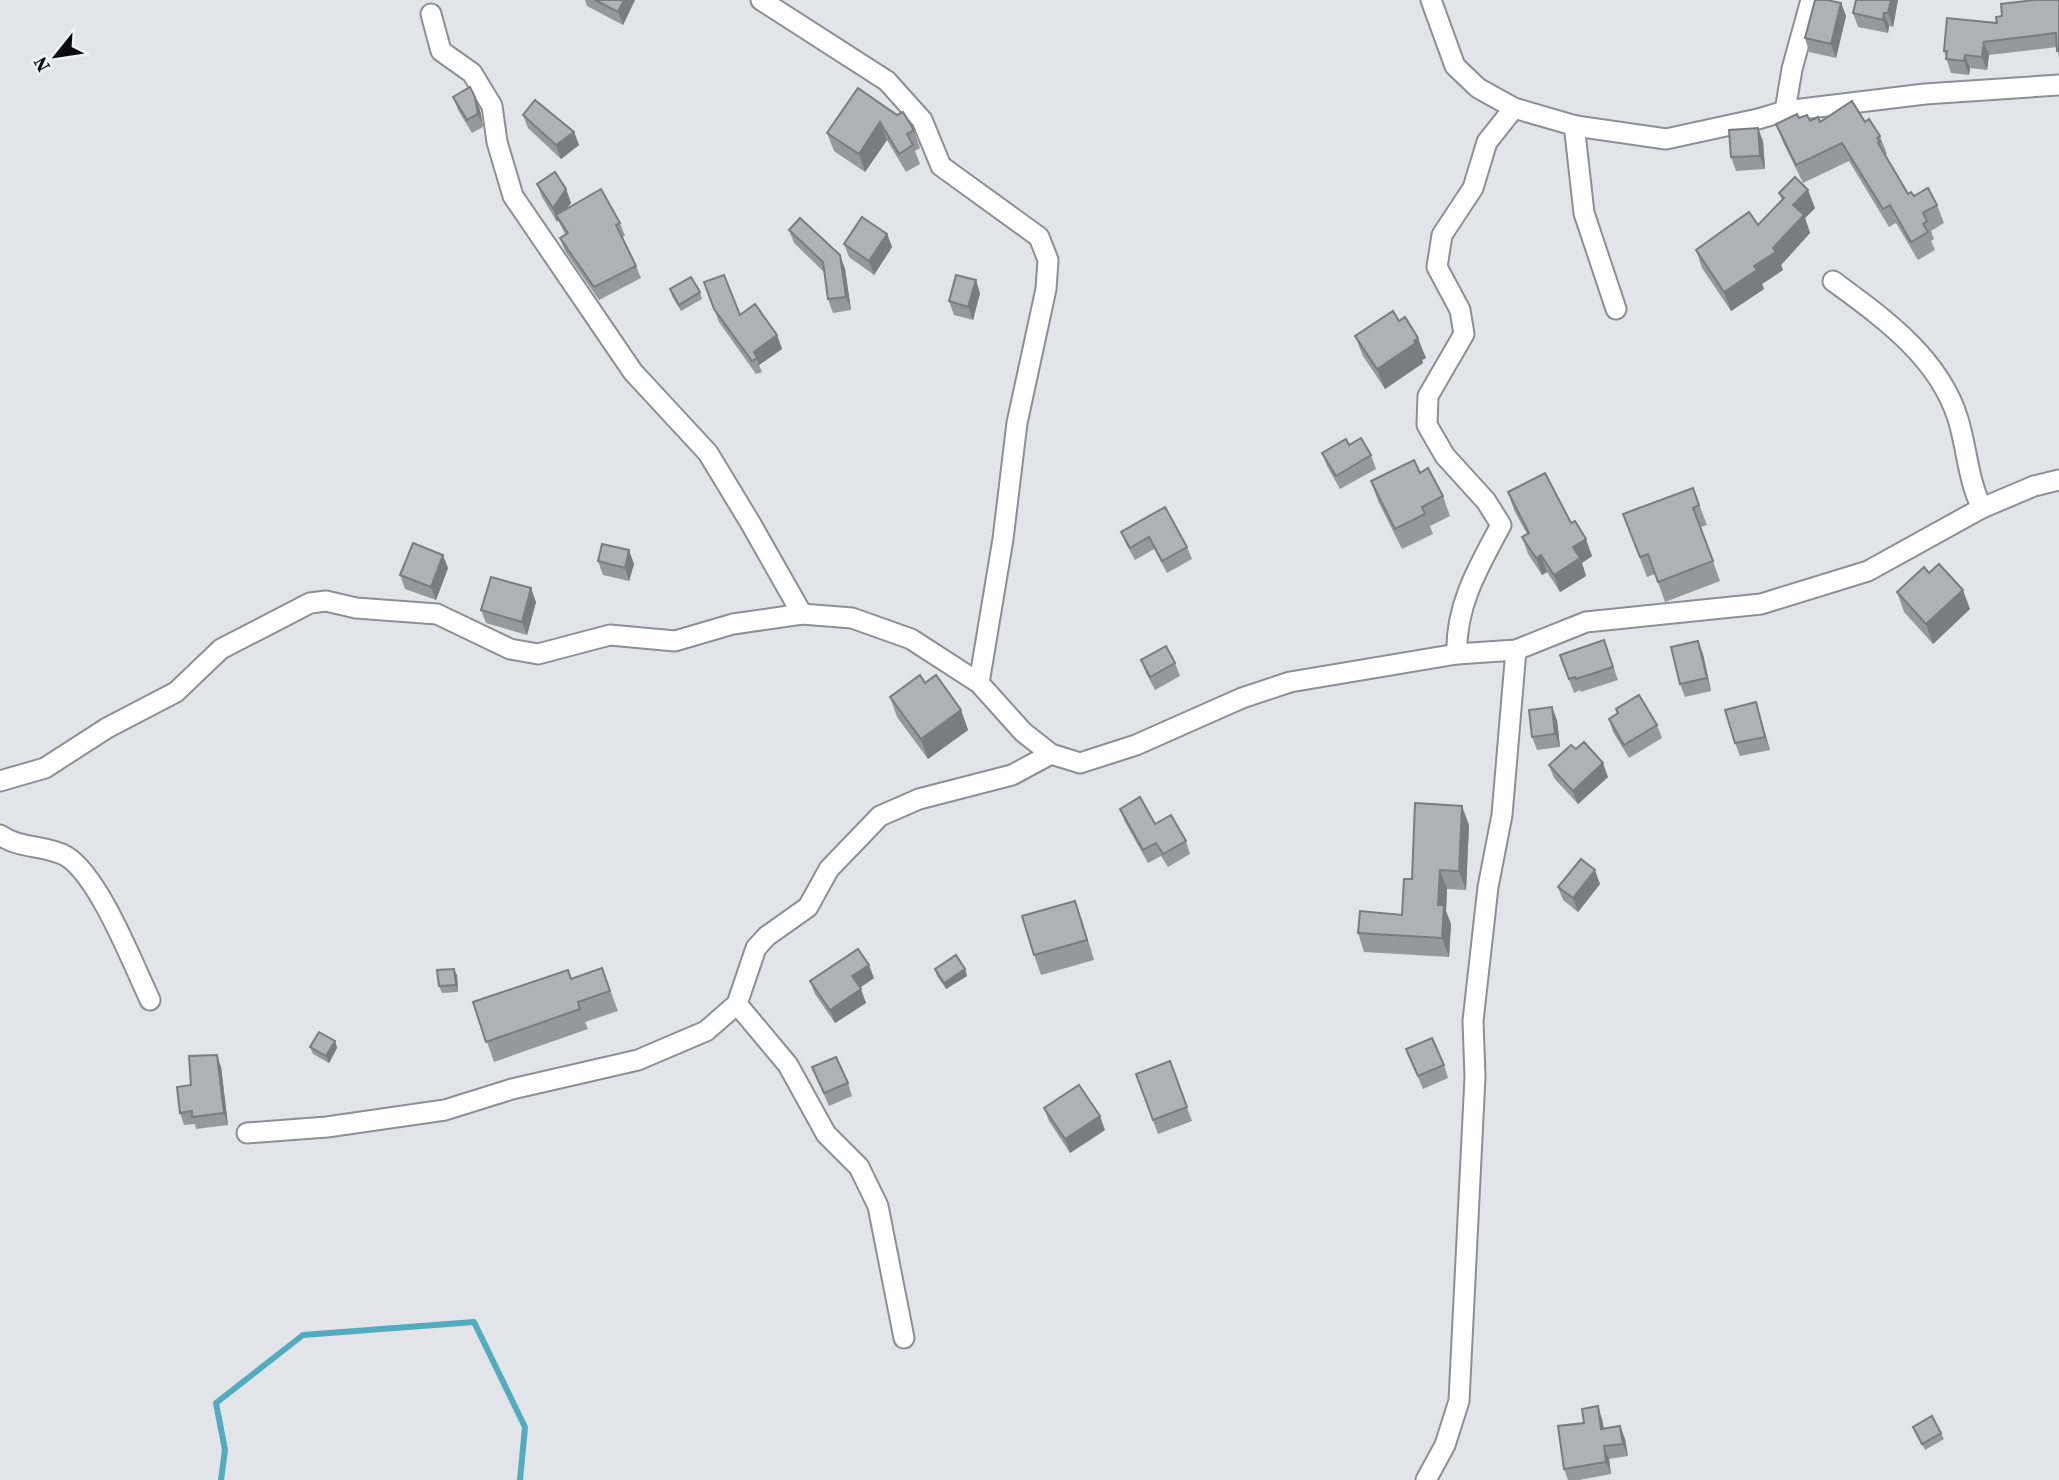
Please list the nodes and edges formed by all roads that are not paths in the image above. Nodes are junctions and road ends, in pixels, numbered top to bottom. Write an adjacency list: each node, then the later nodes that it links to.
1 (761, 0): 16 (street)
2 (1431, 0): 6 (street)
3 (1811, 0): 7 (street)
4 (431, 14): 13 (street)
5 (2059, 85): 7 (street)
6 (1514, 108): 8 (street); 15 (street)
7 (1785, 111): 8 (street)
8 (1576, 126): 10 (street)
9 (1833, 281): 12 (street)
10 (1616, 309)
11 (2059, 480): 12 (street)
12 (1982, 508): 14 (street)
13 (802, 614): 16 (street); 18 (street)
14 (1516, 650): 15 (street); 24 (street)
15 (1457, 654): 17 (street)
16 (979, 683): 17 (street)
17 (1051, 754): 21 (street)
18 (0, 782)
19 (0, 835): 20 (street)
20 (150, 1000)
21 (737, 1004): 22 (street); 23 (street)
22 (247, 1133)
23 (904, 1338)
24 (1426, 1480)

